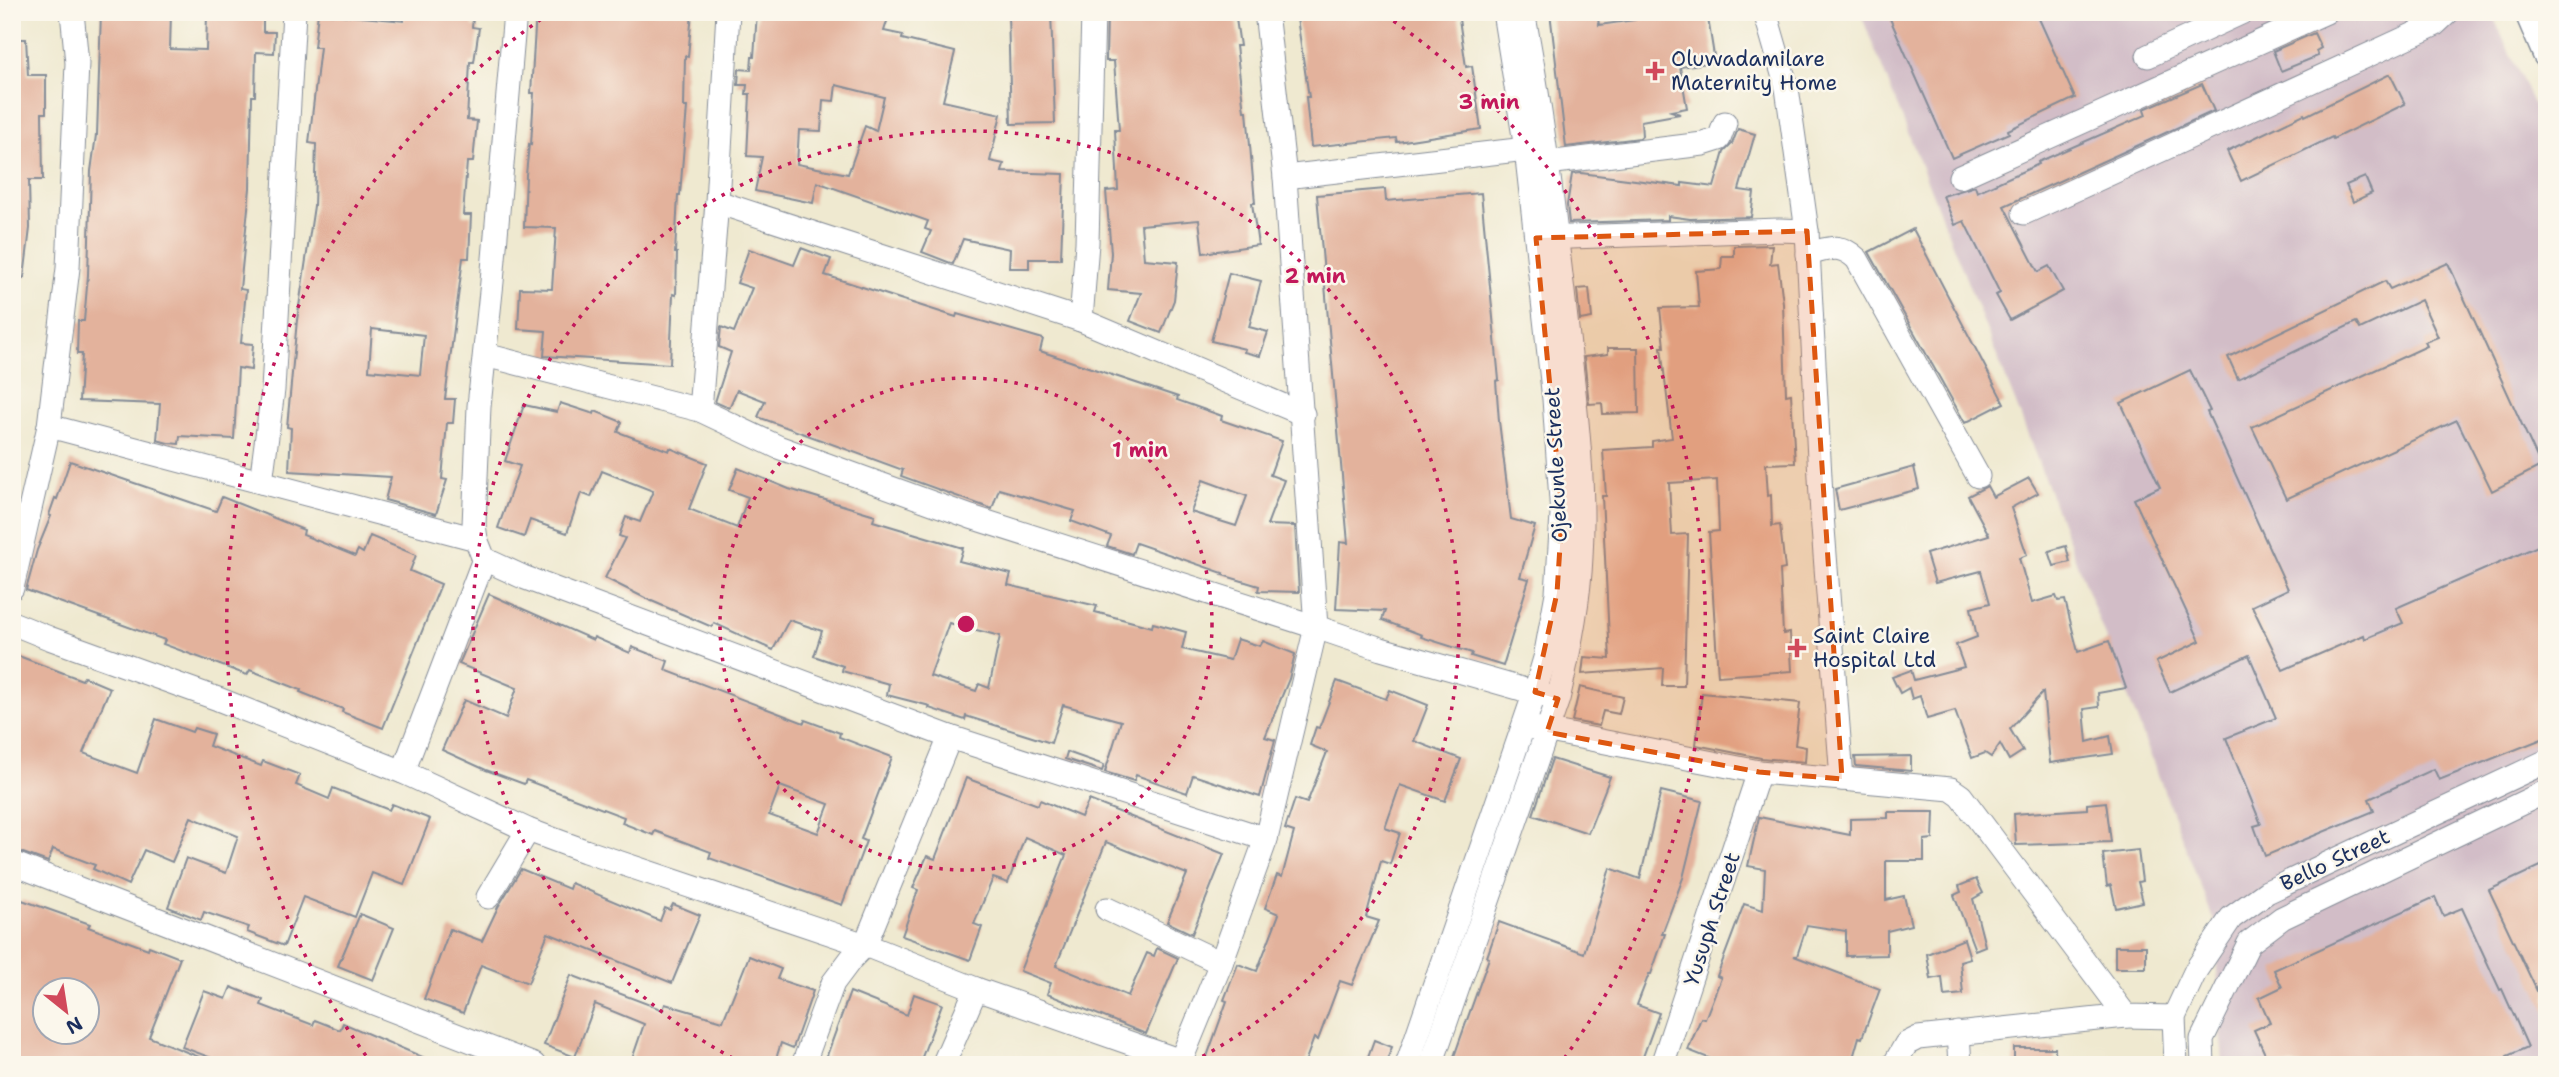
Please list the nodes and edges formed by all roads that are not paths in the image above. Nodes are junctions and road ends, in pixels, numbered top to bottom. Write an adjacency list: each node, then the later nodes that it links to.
1 (72, 12): 30 (street)
2 (293, 12): 32 (street)
3 (515, 12): 27 (street)
4 (727, 12): 21 (street)
5 (1093, 12): 26 (street)
6 (1266, 12): 19 (street)
7 (1504, 12): 17 (street, Ojekunle Street)
8 (1523, 12): 18 (street, Ojekunle Street)
9 (1765, 12): 23 (street)
10 (2243, 12): 15 (street)
11 (2326, 12): 20 (street)
12 (2448, 12): 22 (street)
13 (2529, 12): 14 (main road)
14 (2547, 54)
15 (2148, 56)
16 (1725, 123): 18 (street)
17 (1526, 149): 19 (street); 24 (street, Ojekunle Street)
18 (1547, 163): 24 (street, Ojekunle Street)
19 (1285, 177): 29 (street)
20 (1960, 177)
21 (717, 202): 26 (street); 28 (street)
22 (2024, 213)
23 (1807, 231): 24 (street); 25 (street)
24 (1546, 238): 37 (street, Ojekunle Street); 38 (street, Ojekunle Street)
25 (1808, 254): 31 (street); 45 (street)
26 (1081, 320): 29 (street)
27 (485, 355): 28 (street); 33 (street)
28 (700, 410): 36 (street)
29 (1303, 414): 36 (street)
30 (49, 426): 32 (street); 34 (street)
31 (1978, 476)
32 (261, 482): 33 (street)
33 (480, 549): 41 (street); 43 (street)
34 (12, 588)
35 (12, 623): 43 (street)
36 (1316, 627): 37 (street); 48 (street)
37 (1535, 692): 38 (street); 39 (street, Ojekunle Street)
38 (1558, 699): 40 (street, Ojekunle Street)
39 (1524, 726): 40 (street); 62 (street, Ojekunle Street)
40 (1546, 732): 44 (street); 63 (street, Ojekunle Street)
41 (950, 737): 48 (street); 52 (street)
42 (2547, 761): 56 (street, Bello Street)
43 (403, 772): 47 (street)
44 (1759, 772): 45 (street); 64 (street, Yusuph Street)
45 (1842, 779): 55 (street)
46 (2547, 791): 68 (street, Bello Street)
47 (528, 830): 50 (street); 52 (street)
48 (1266, 839): 53 (street)
49 (12, 863): 59 (street)
50 (488, 897)
51 (1107, 909): 53 (street)
52 (865, 945): 54 (street); 60 (street)
53 (1221, 963): 58 (street)
54 (976, 989): 58 (street); 61 (street)
55 (2126, 1016): 56 (street); 57 (street)
56 (2174, 1017): 67 (street)
57 (1958, 1033): 65 (street); 66 (street)
58 (1180, 1063)
59 (534, 1065)
60 (803, 1065)
61 (943, 1065)
62 (1406, 1065)
63 (1431, 1065)
64 (1662, 1065)
65 (1894, 1065)
66 (1960, 1065)
67 (2176, 1065)
68 (2203, 1065)

